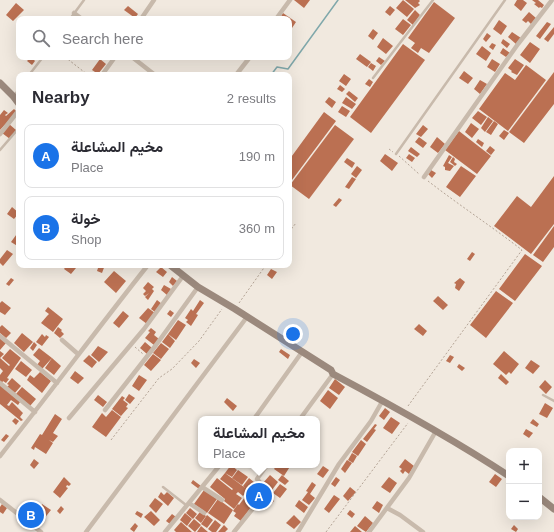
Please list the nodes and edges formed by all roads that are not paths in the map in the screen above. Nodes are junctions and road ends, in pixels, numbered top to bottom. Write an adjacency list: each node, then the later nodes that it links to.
1 (84, 0): 7 (lane)
2 (154, 0): 10 (street)
3 (290, 0): 11 (street)
4 (433, 0): 20 (lane)
5 (505, 0): 29 (lane)
6 (552, 0): 30 (street)
7 (74, 13): 8 (lane); 9 (street)
8 (72, 16)
9 (78, 16)
10 (144, 16)
11 (278, 16)
12 (41, 60): 16 (lane)
13 (113, 60): 17 (street)
14 (136, 60): 18 (street)
15 (248, 60): 19 (street)
16 (31, 72)
17 (104, 72)
18 (151, 72)
19 (238, 72)
20 (373, 78)
21 (0, 83): 23 (street)
22 (16, 92): 23 (lane)
23 (13, 96): 24 (street)
24 (16, 100)
25 (16, 114): 27 (street)
26 (16, 131): 28 (lane)
27 (0, 134)
28 (0, 150)
29 (396, 154)
30 (424, 177)
31 (146, 268): 39 (street)
32 (174, 268): 33 (street)
33 (183, 276): 34 (street); 50 (street)
34 (198, 287): 35 (street); 46 (street)
35 (247, 317): 38 (street); 66 (street)
36 (0, 336): 42 (street)
37 (62, 340): 39 (street)
38 (302, 352): 40 (street); 48 (street)
39 (78, 354): 42 (street)
40 (333, 374): 44 (street); 49 (street)
41 (0, 383): 47 (street)
42 (57, 384): 47 (street)
43 (543, 395): 45 (lane)
44 (383, 400): 51 (street); 69 (street)
45 (554, 401)
46 (105, 410)
47 (35, 412): 52 (street)
48 (256, 416)
49 (302, 416)
50 (69, 418)
51 (436, 431): 55 (street); 62 (street)
52 (0, 456)
53 (218, 468): 57 (street)
54 (265, 468): 68 (street)
55 (506, 474)
56 (163, 487): 61 (lane)
57 (202, 487): 60 (street); 61 (street)
58 (542, 499): 63 (street)
59 (0, 500): 65 (street)
60 (222, 500)
61 (188, 504): 64 (street); 67 (street)
62 (387, 508): 70 (street); 71 (street)
63 (554, 509)
64 (204, 513)
65 (41, 532)
66 (86, 532)
67 (165, 532)
68 (234, 532)
69 (298, 532)
70 (369, 532)
71 (423, 532)

